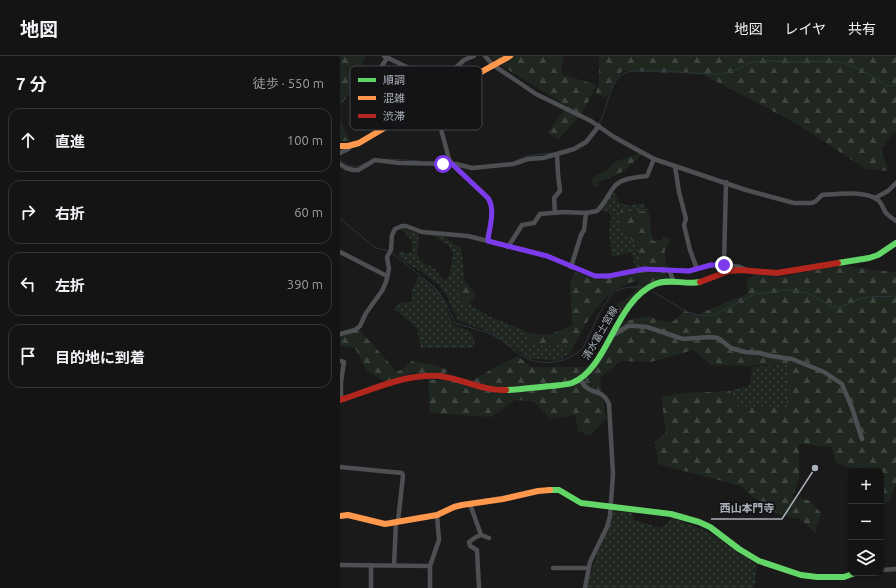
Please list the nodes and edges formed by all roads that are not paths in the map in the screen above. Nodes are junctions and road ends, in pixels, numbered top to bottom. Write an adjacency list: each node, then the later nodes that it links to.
1 (474, 56): 8 (street)
2 (485, 56): 5 (street)
3 (510, 56): 5 (main road)
4 (386, 57): 6 (street); 7 (street)
5 (493, 65): 9 (main road); 10 (street)
6 (382, 66)
7 (405, 66)
8 (458, 66)
9 (482, 71)
10 (597, 125): 16 (street); 17 (street)
11 (380, 130): 13 (main road)
12 (441, 130): 19 (street)
13 (352, 145): 14 (main road); 15 (street)
14 (340, 146)
15 (340, 153)
16 (557, 154): 19 (street); 24 (street)
17 (654, 159): 20 (street); 25 (street)
18 (340, 164): 19 (street)
19 (452, 164): 27 (street)
20 (675, 166): 21 (street); 33 (street)
21 (726, 182): 23 (street); 31 (street)
22 (896, 183): 23 (street)
23 (875, 198): 26 (street)
24 (555, 213): 25 (street); 29 (street)
25 (586, 213): 32 (street)
26 (896, 222)
27 (488, 241): 29 (street); 36 (street)
28 (896, 243): 35 (main road, 清水富士宮線)
29 (508, 247): 32 (street)
30 (340, 252): 36 (street)
31 (724, 265): 33 (street); 35 (street)
32 (571, 267): 34 (street)
33 (697, 269): 34 (street)
34 (669, 270): 37 (street)
35 (746, 271): 37 (main road, 清水富士宮線)
36 (387, 276): 38 (street)
37 (674, 282): 39 (main road, 清水富士宮線)
38 (340, 334)
39 (611, 335): 41 (main road, 清水富士宮線); 43 (street)
40 (340, 361): 42 (street)
41 (580, 380): 42 (main road); 46 (street)
42 (341, 400)
43 (862, 438)
44 (340, 467): 49 (street)
45 (470, 504): 46 (main road); 47 (main road); 50 (street)
46 (611, 507): 57 (street); 60 (main road)
47 (436, 515): 49 (main road); 55 (street)
48 (340, 516): 49 (main road)
49 (397, 522): 54 (street)
50 (481, 535): 51 (street); 63 (street)
51 (489, 538)
52 (340, 565): 53 (street)
53 (371, 565): 54 (street); 61 (street)
54 (394, 565): 55 (street)
55 (430, 566): 62 (street)
56 (553, 568): 57 (street)
57 (588, 568): 64 (street)
58 (896, 569): 59 (street)
59 (884, 570)
60 (848, 576)
61 (371, 588)
62 (430, 588)
63 (479, 588)
64 (585, 588)

